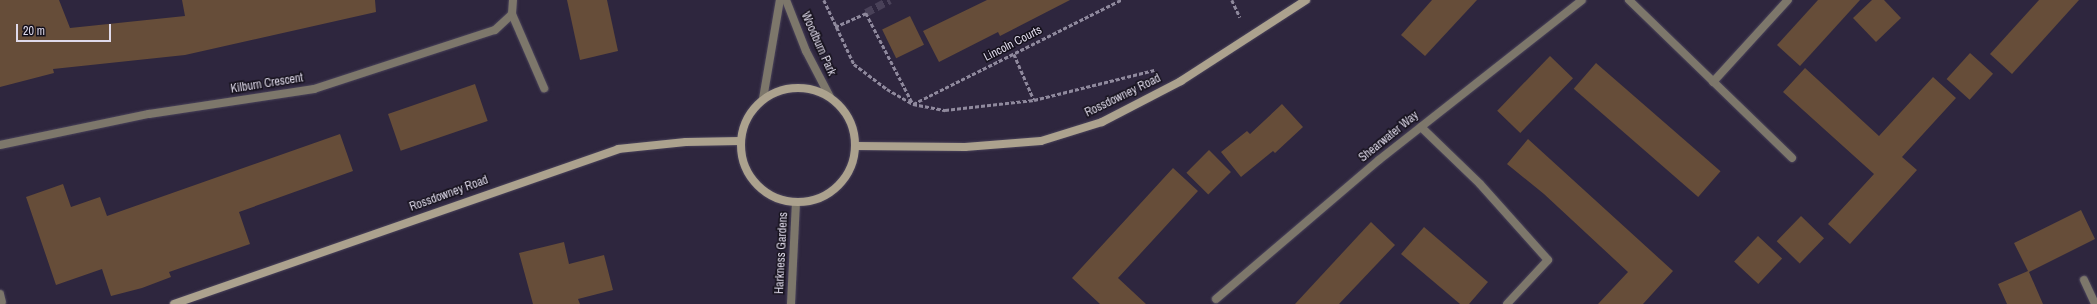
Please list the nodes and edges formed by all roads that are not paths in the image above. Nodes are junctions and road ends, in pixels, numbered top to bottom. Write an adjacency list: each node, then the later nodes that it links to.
1 (513, 0): 8 (street)
2 (780, 0): 12 (street)
3 (786, 0): 11 (street, Woodburn Park)
4 (1306, 0): 16 (main road, Rossdowney Road)
5 (1582, 0): 13 (street, Shearwater Way)
6 (1629, 0): 9 (street)
7 (1788, 0): 9 (street)
8 (512, 14): 10 (street); 15 (street, Kilburn Crescent)
9 (1713, 82): 17 (street)
10 (544, 88)
11 (830, 97): 12 (main road); 16 (main road)
12 (763, 99): 14 (main road)
13 (1421, 127): 20 (street, Shearwater Way); 23 (street)
14 (740, 141): 18 (main road); 21 (main road, Rossdowney Road)
15 (0, 145)
16 (856, 146): 18 (main road)
17 (1792, 158)
18 (796, 202): 22 (street, Harkness Gardens)
19 (2084, 280): 24 (street)
20 (1216, 299)
21 (174, 304)
22 (791, 304)
23 (1507, 304)
24 (2095, 304)

